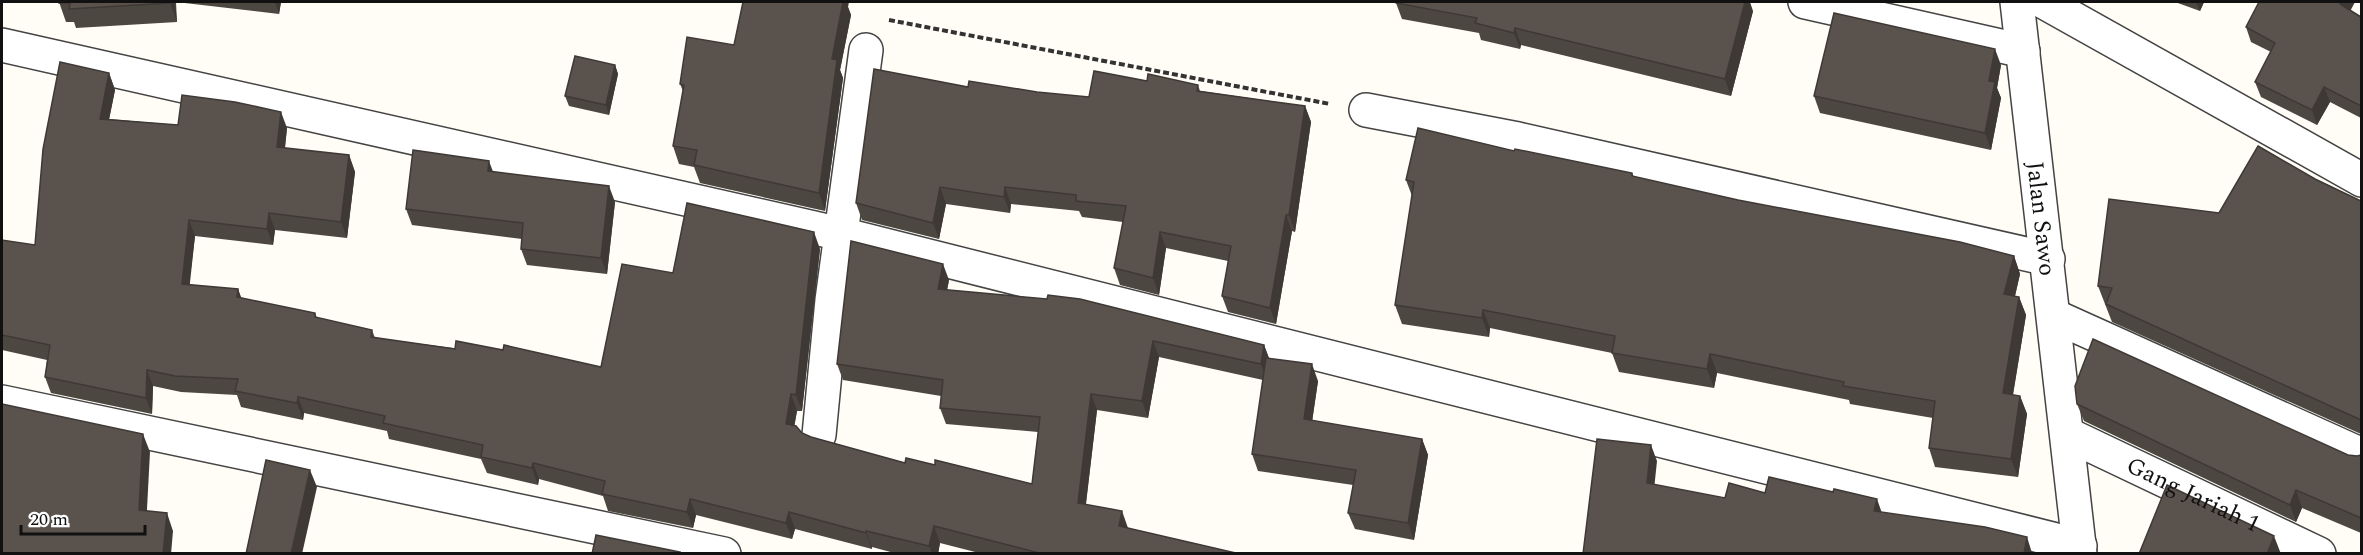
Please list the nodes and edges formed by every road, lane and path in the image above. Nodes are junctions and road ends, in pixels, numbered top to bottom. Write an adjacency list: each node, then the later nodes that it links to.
1 (1805, 2): 6 (street)
2 (2018, 2): 6 (street, Jalan Sawo)
3 (2044, 2): 8 (street)
4 (2, 45): 9 (street)
5 (866, 50): 7 (path); 9 (street)
6 (2023, 51): 10 (street, Jalan Sawo)
7 (1366, 111): 10 (street)
8 (2361, 180)
9 (841, 234): 14 (street); 16 (street)
10 (2048, 259): 11 (street, Jalan Sawo)
11 (2054, 316): 13 (street, Jalan Sawo); 15 (street)
12 (2, 402): 17 (street)
13 (2067, 434): 16 (street, Jalan Sawo); 18 (street, Gang Jariah 1)
14 (819, 435)
15 (2361, 455)
16 (2080, 550)
17 (724, 554)
18 (2319, 554)

